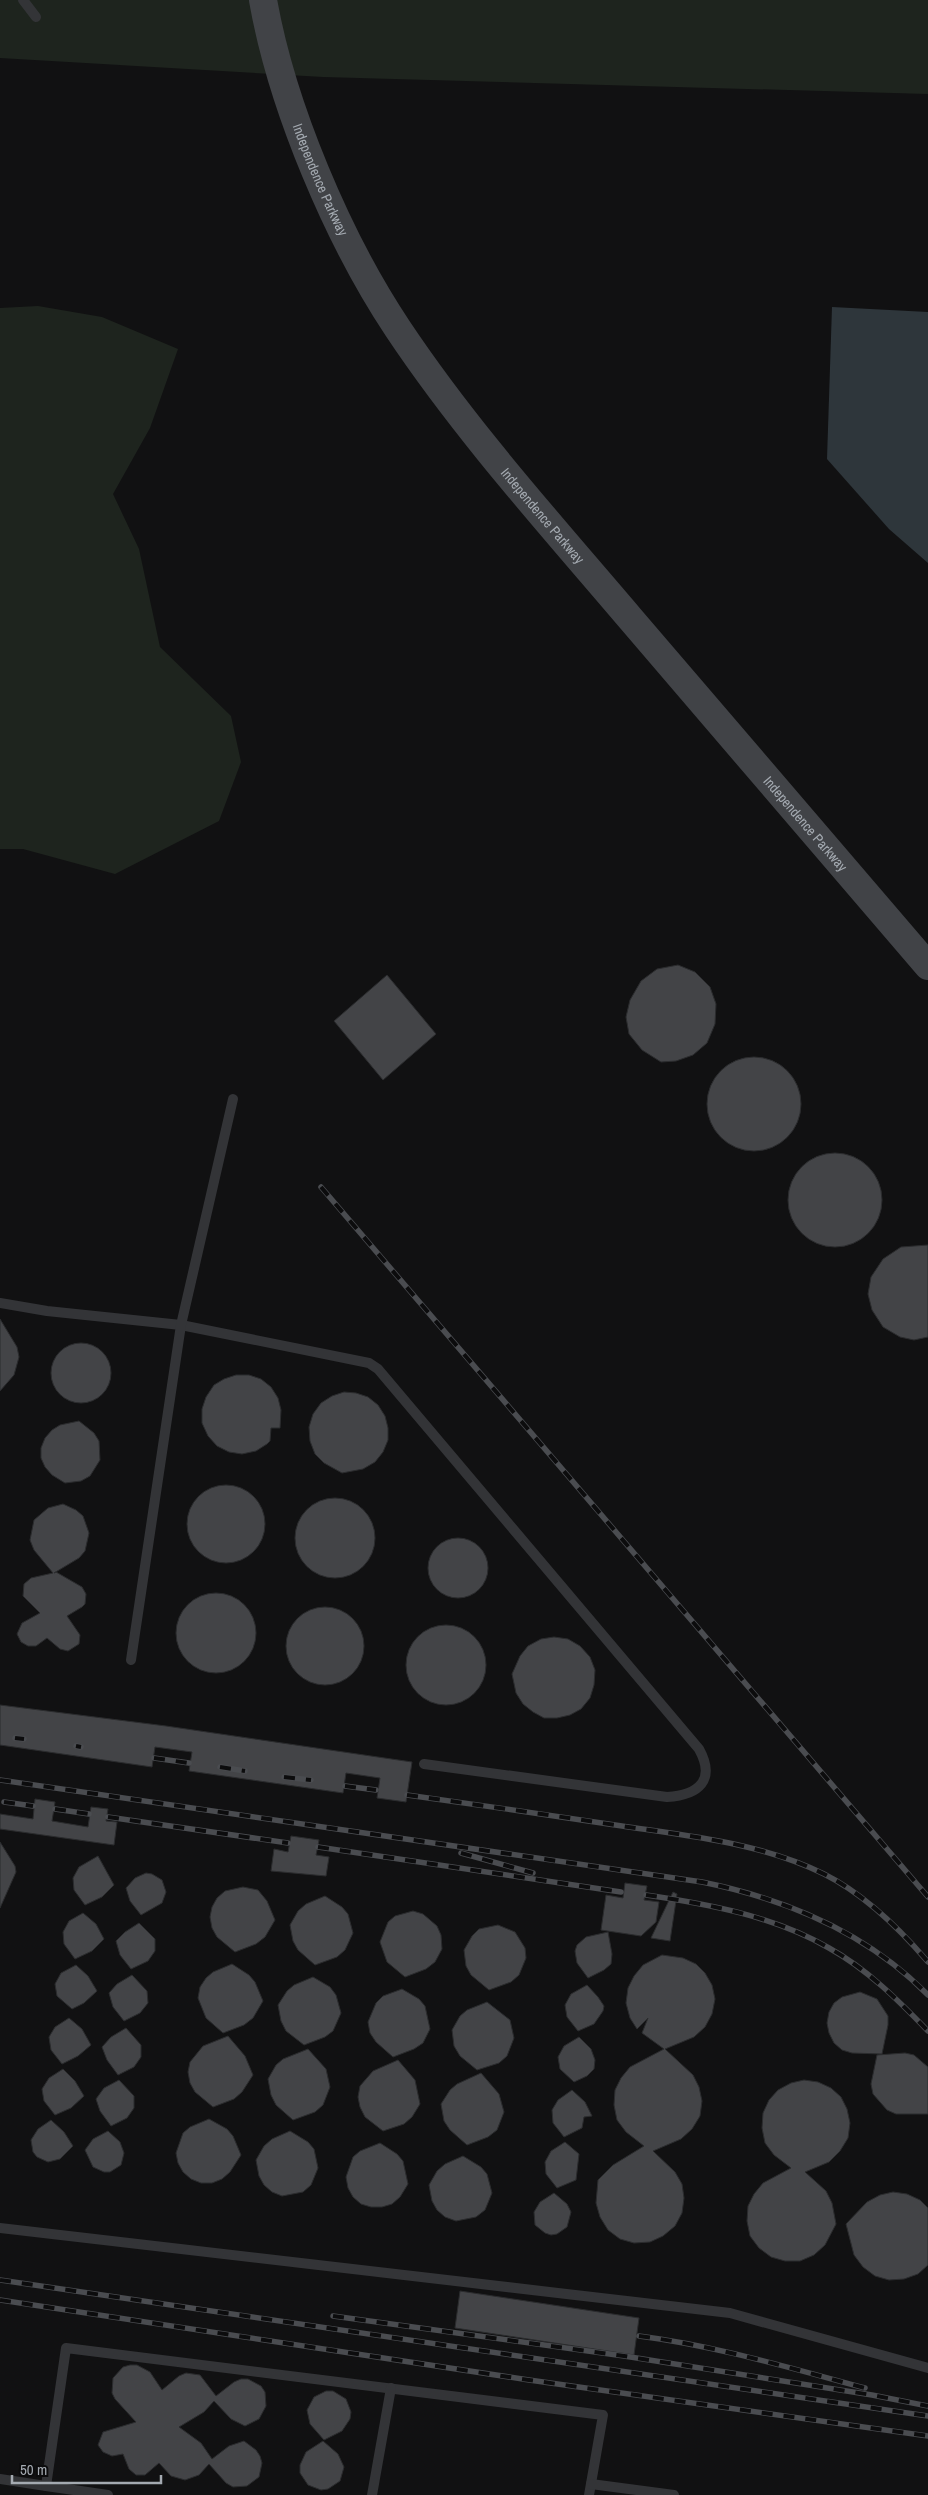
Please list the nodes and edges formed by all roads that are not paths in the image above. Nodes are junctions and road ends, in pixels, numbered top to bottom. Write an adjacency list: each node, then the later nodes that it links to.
1 (23, 0): 3 (lane)
2 (263, 0): 4 (main road, Independence Parkway)
3 (36, 17)
4 (928, 966)
5 (233, 1099): 7 (lane)
6 (0, 1303): 7 (lane)
7 (181, 1325): 8 (lane); 9 (lane)
8 (131, 1660)
9 (424, 1764)
10 (0, 2228): 11 (lane)
11 (928, 2368)
12 (391, 2388): 14 (lane); 15 (lane); 17 (lane)
13 (0, 2479): 14 (lane)
14 (46, 2486): 16 (lane)
15 (590, 2490): 18 (lane)
16 (108, 2495)
17 (372, 2495)
18 (674, 2495)

